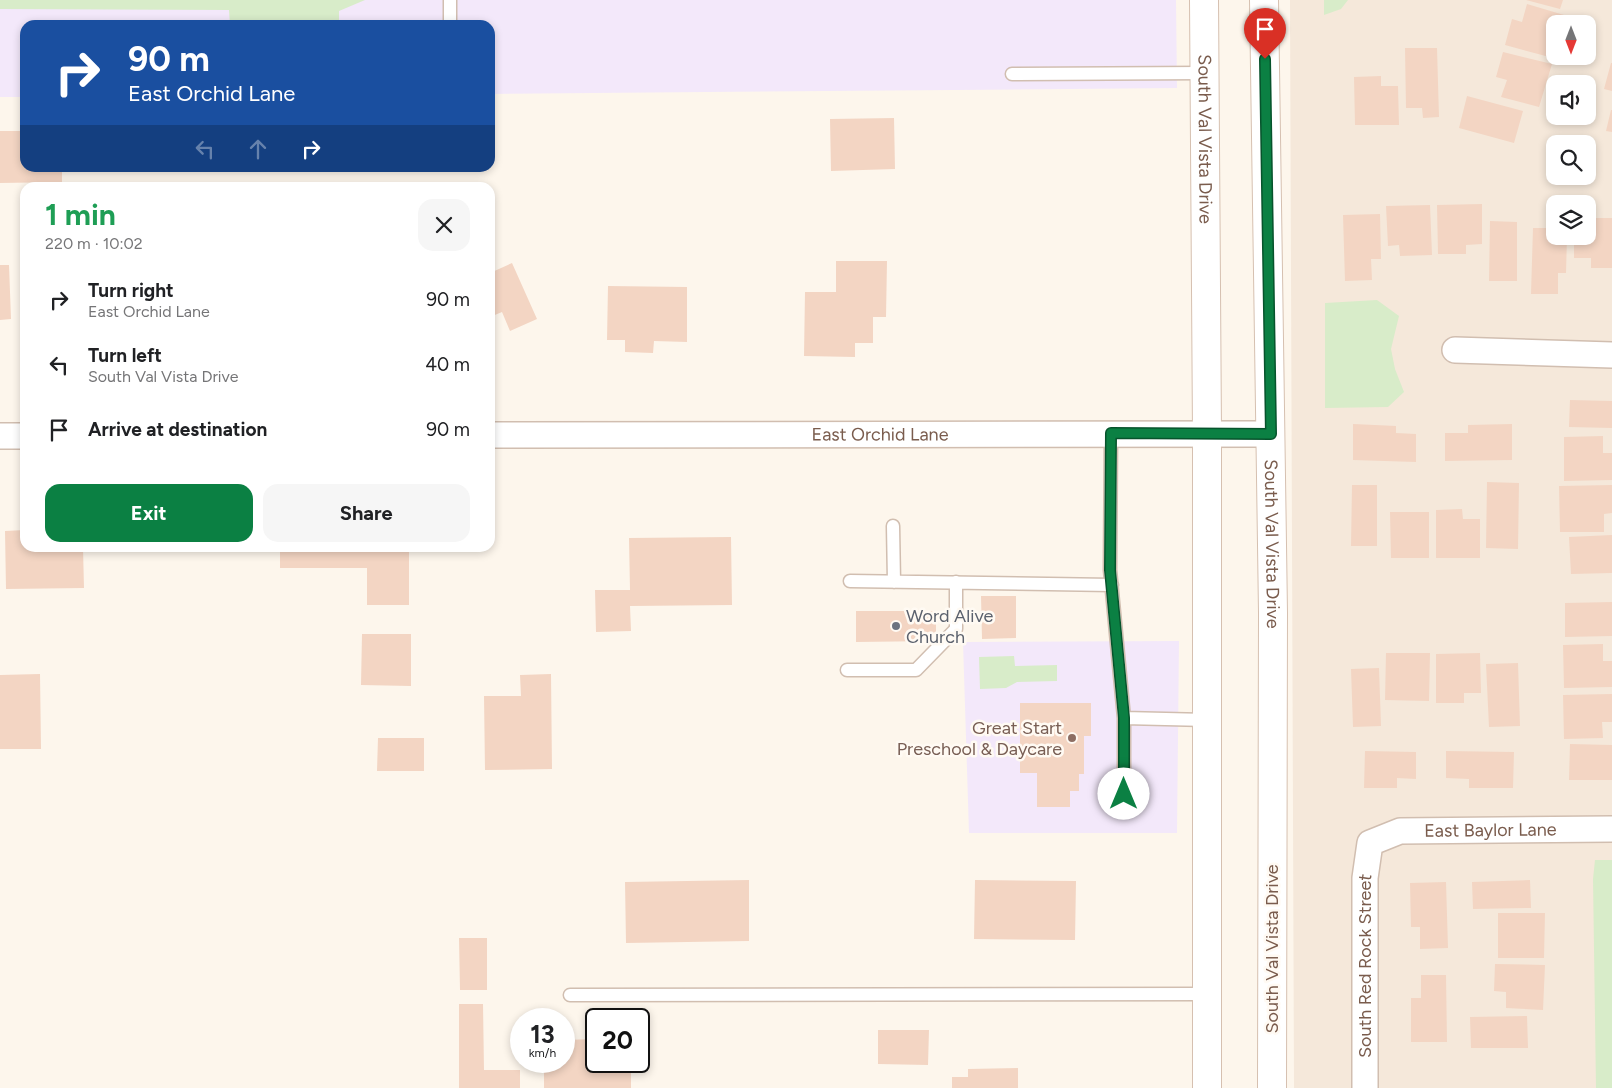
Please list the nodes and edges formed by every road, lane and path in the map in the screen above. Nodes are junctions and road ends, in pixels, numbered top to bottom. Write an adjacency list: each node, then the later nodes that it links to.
1 (450, 0): 4 (lane)
2 (1204, 0): 5 (main road, South Val Vista Drive)
3 (1264, 0): 11 (main road, South Val Vista Drive)
4 (450, 20)
5 (1205, 73): 6 (lane); 10 (main road, South Val Vista Drive)
6 (1012, 74)
7 (1454, 350): 8 (street)
8 (1612, 355)
9 (1111, 433): 10 (street, East Orchid Lane); 12 (street, East Orchid Lane); 19 (lane)
10 (1207, 433): 11 (street, East Orchid Lane); 22 (main road, South Val Vista Drive)
11 (1271, 434): 29 (main road, South Val Vista Drive)
12 (495, 435)
13 (0, 436): 14 (street)
14 (20, 436)
15 (893, 526): 17 (lane)
16 (850, 582): 17 (lane)
17 (894, 582): 18 (lane)
18 (956, 582): 19 (lane); 20 (lane)
19 (1112, 585): 21 (lane)
20 (847, 670)
21 (1124, 718): 22 (lane); 23 (lane)
22 (1207, 720): 26 (main road, South Val Vista Drive)
23 (1124, 794)
24 (1612, 828): 25 (street, East Baylor Lane)
25 (1370, 843): 30 (street, South Red Rock Street)
26 (1207, 994): 27 (lane); 28 (main road, South Val Vista Drive)
27 (570, 995)
28 (1207, 1088)
29 (1272, 1088)
30 (1366, 1088)

